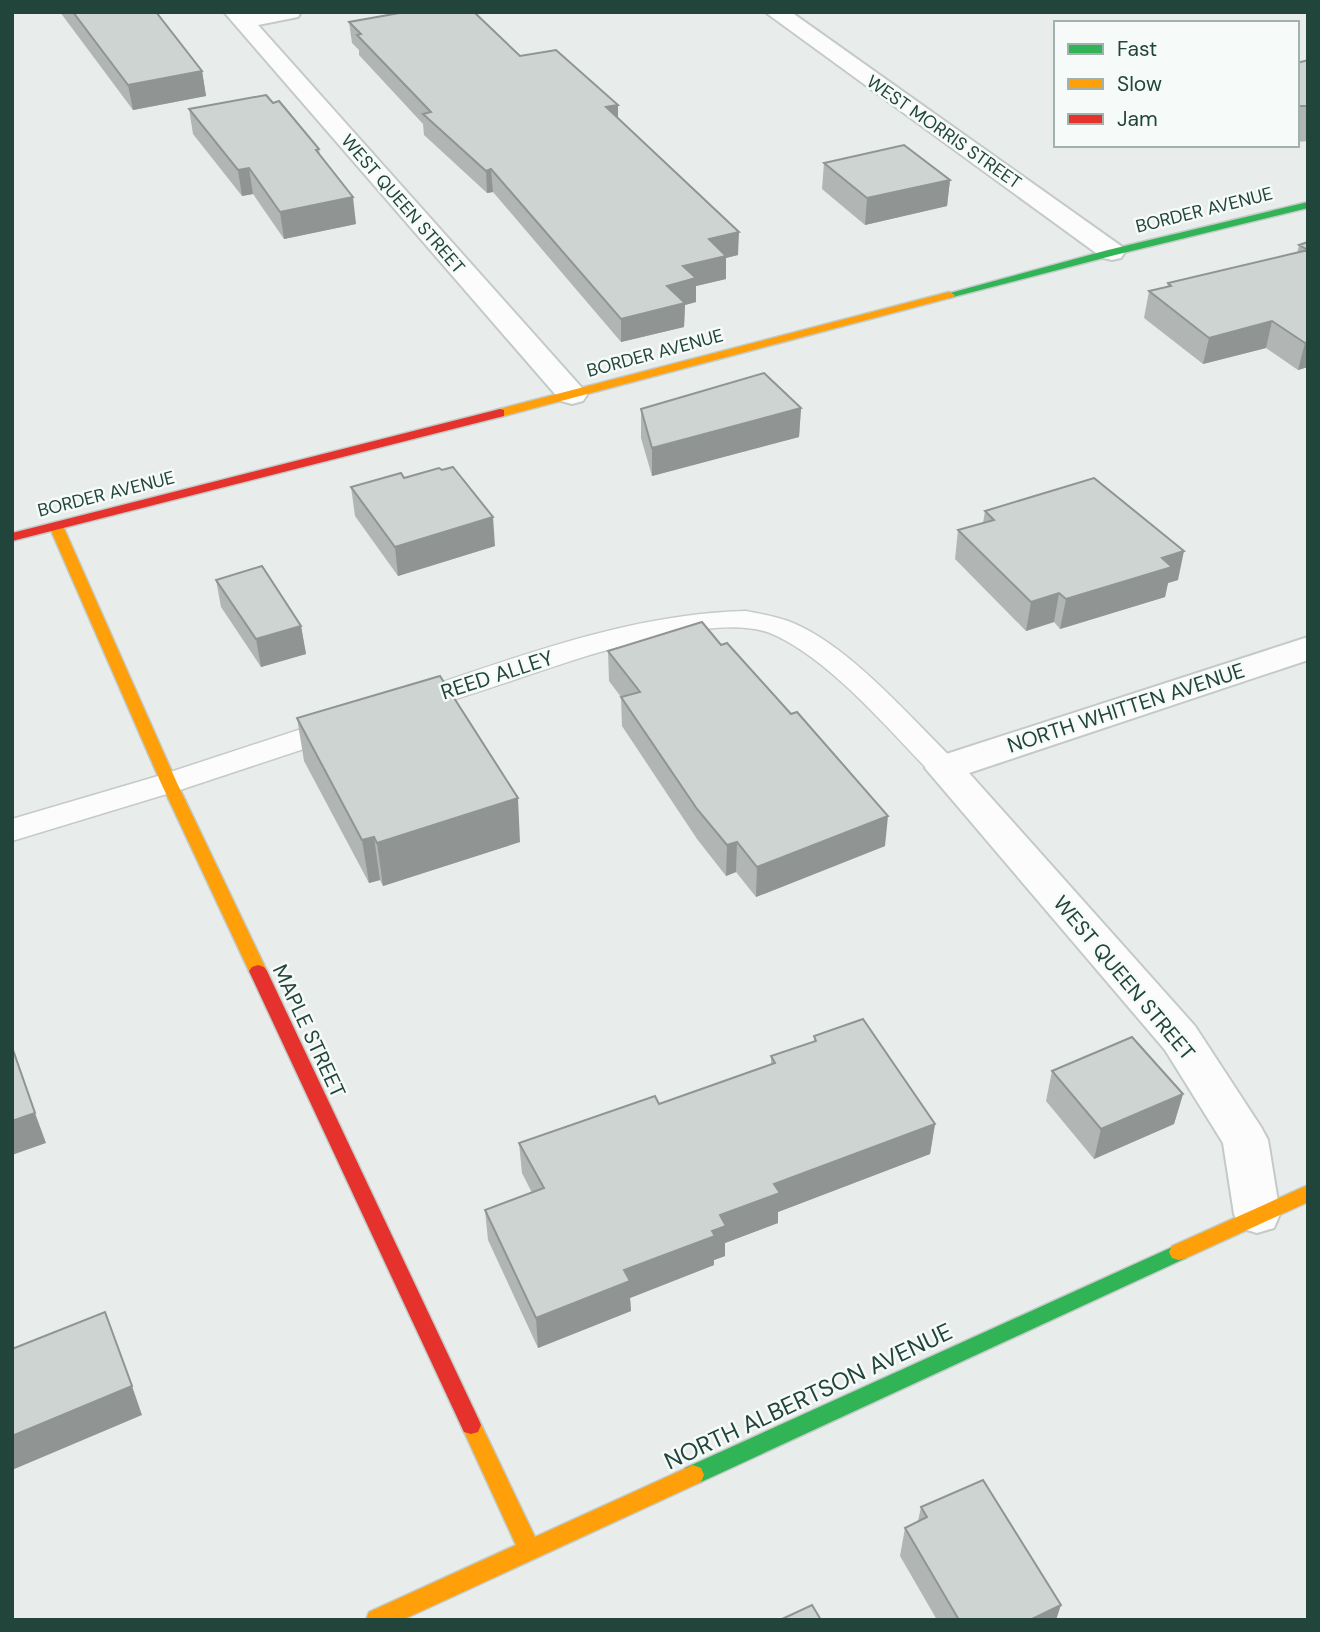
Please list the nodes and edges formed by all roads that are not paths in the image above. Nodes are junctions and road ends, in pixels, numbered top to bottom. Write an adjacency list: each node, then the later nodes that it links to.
1 (290, 12): 3 (street)
2 (776, 12): 5 (street, WEST MORRIS STREET)
3 (238, 17): 6 (street, WEST QUEEN STREET)
4 (1308, 205): 5 (street, BORDER AVENUE)
5 (1112, 252): 6 (street, BORDER AVENUE)
6 (572, 395): 7 (street, BORDER AVENUE)
7 (56, 526): 8 (street, BORDER AVENUE); 11 (street, MAPLE STREET)
8 (12, 537)
9 (1308, 648): 10 (street, NORTH WHITTEN AVENUE)
10 (944, 768): 11 (lane, REED ALLEY); 14 (street, WEST QUEEN STREET)
11 (169, 783): 12 (lane, REED ALLEY); 15 (street, MAPLE STREET)
12 (12, 830)
13 (1308, 1193): 14 (street, NORTH ALBERTSON AVENUE)
14 (1257, 1214): 15 (street, NORTH ALBERTSON AVENUE)
15 (530, 1550): 16 (street, NORTH ALBERTSON AVENUE)
16 (377, 1620)

